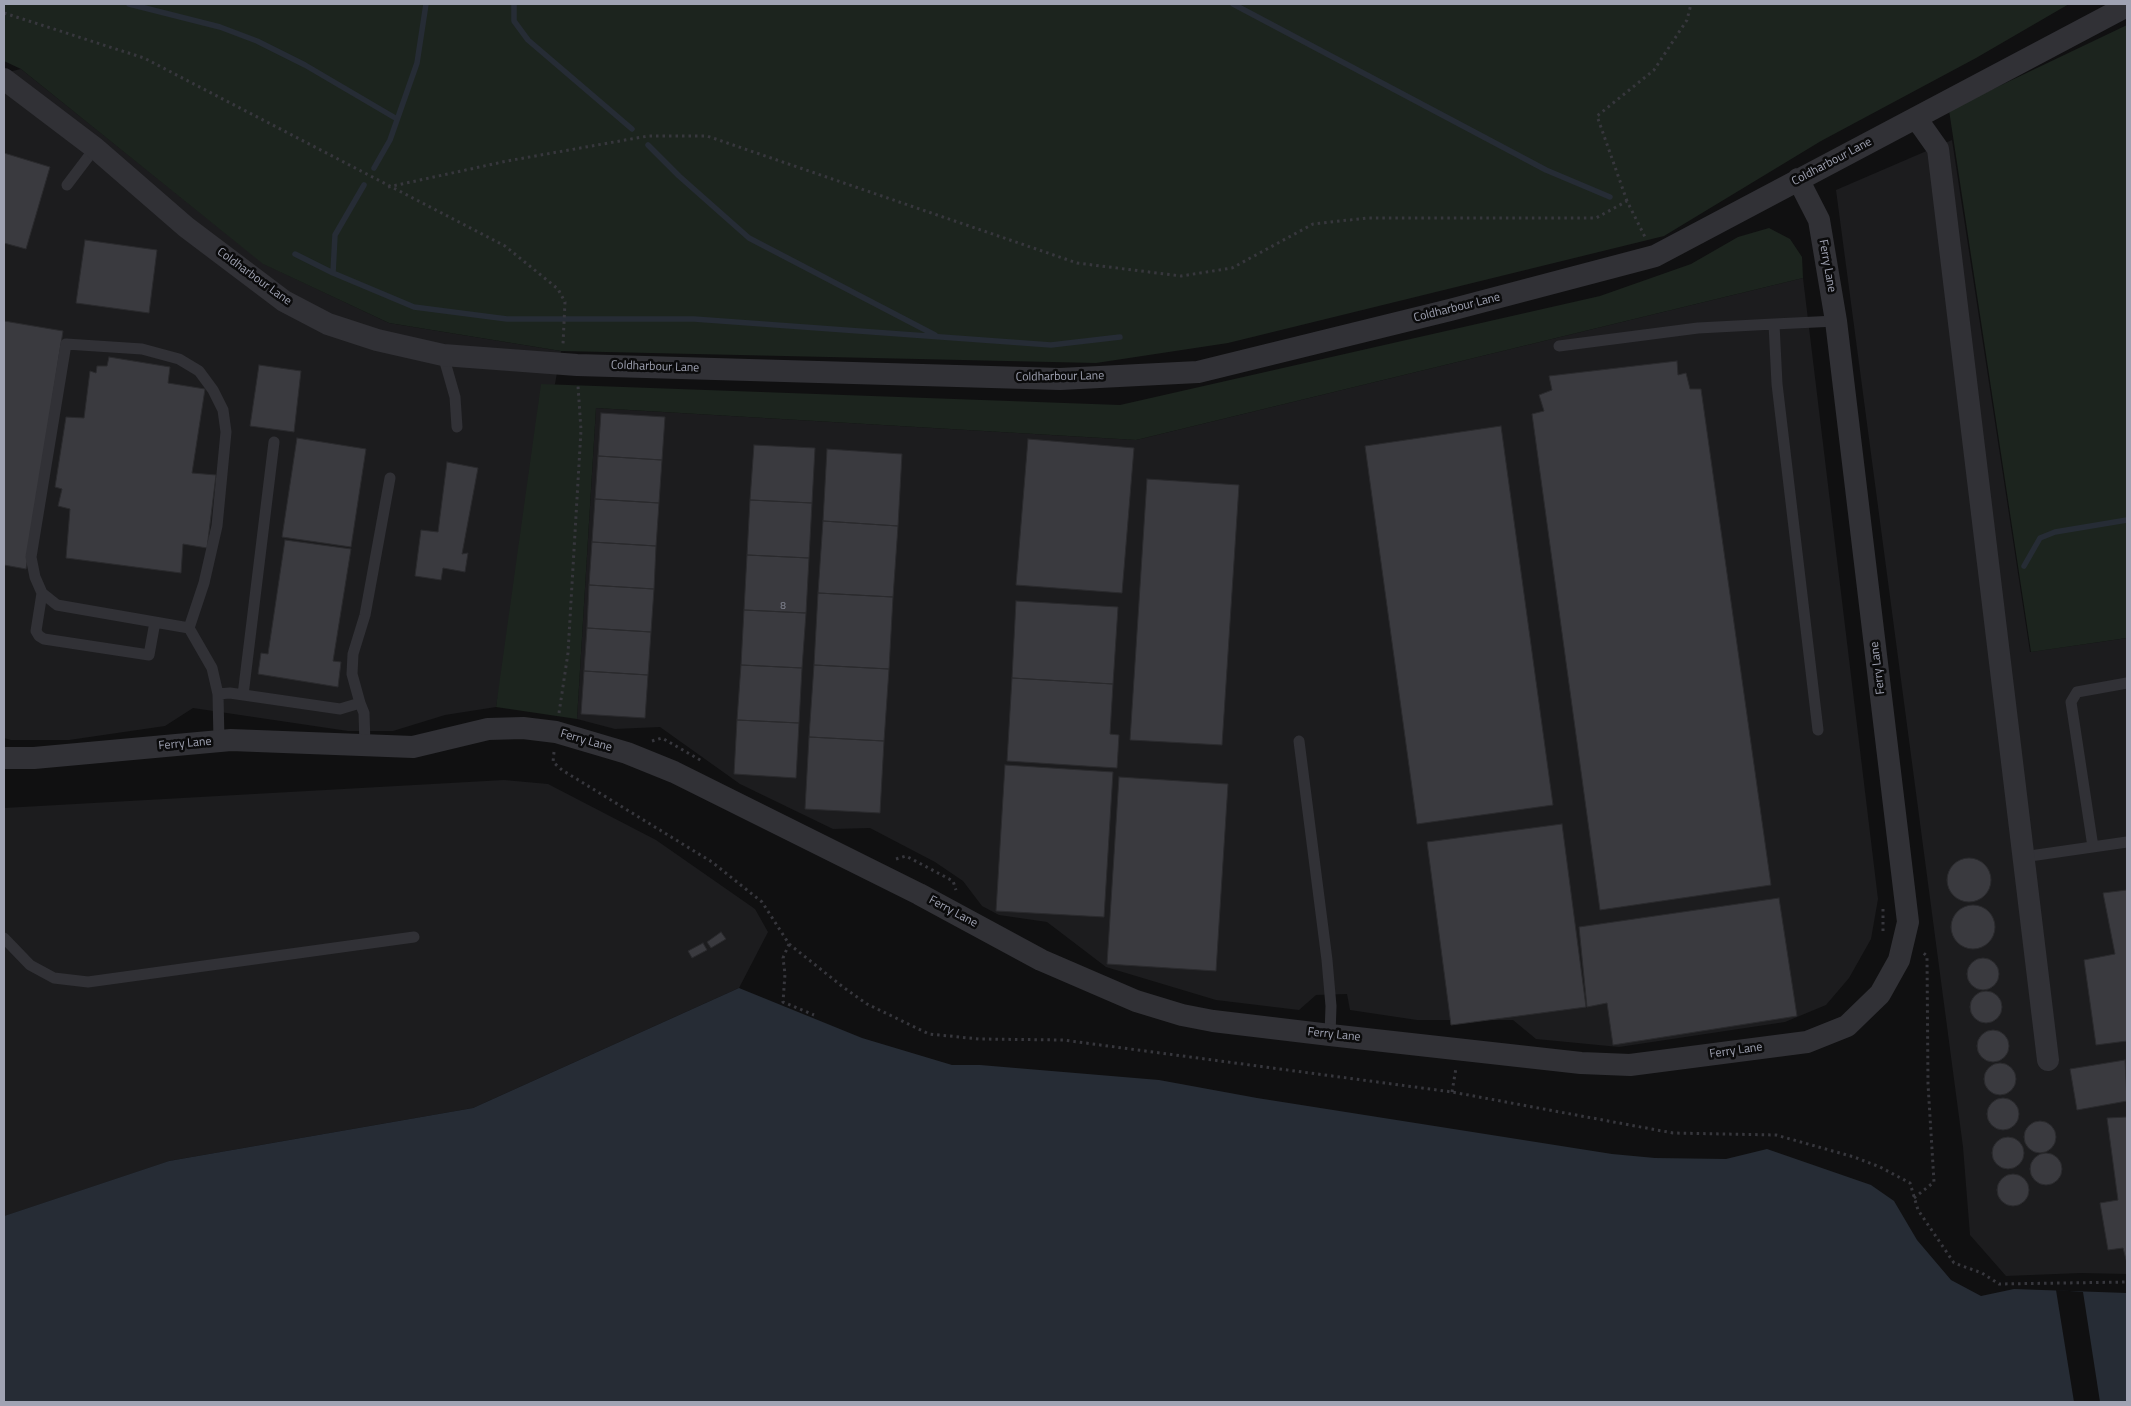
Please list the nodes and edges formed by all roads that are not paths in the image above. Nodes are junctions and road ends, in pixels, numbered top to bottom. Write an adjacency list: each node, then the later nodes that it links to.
1 (2127, 6): 3 (street, Coldharbour Lane)
2 (4, 79): 4 (street, Coldharbour Lane)
3 (1916, 118): 5 (street, Coldharbour Lane); 28 (street)
4 (95, 148): 6 (lane); 10 (street, Coldharbour Lane)
5 (1798, 179): 7 (street, Ferry Lane); 10 (street, Coldharbour Lane)
6 (67, 185)
7 (1836, 321): 8 (lane); 31 (street, Ferry Lane)
8 (1774, 324): 9 (lane); 21 (lane)
9 (1559, 346)
10 (443, 355): 11 (lane)
11 (457, 427)
12 (274, 442): 19 (lane)
13 (390, 478): 20 (lane)
14 (42, 593): 15 (lane); 15 (lane); 16 (lane)
15 (155, 622): 16 (lane)
16 (189, 628): 18 (lane)
17 (2127, 684): 27 (lane)
18 (218, 694): 19 (lane); 22 (lane)
19 (243, 695): 20 (lane)
20 (360, 704): 24 (lane)
21 (1818, 730)
22 (219, 741): 24 (street, Ferry Lane); 25 (street, Ferry Lane)
23 (1300, 741): 31 (lane)
24 (365, 745): 31 (street, Ferry Lane)
25 (4, 758)
26 (2127, 842): 27 (lane)
27 (2093, 847): 28 (lane)
28 (2023, 857): 32 (street)
29 (414, 937): 30 (lane)
30 (4, 938)
31 (1330, 1035)
32 (2048, 1060)

